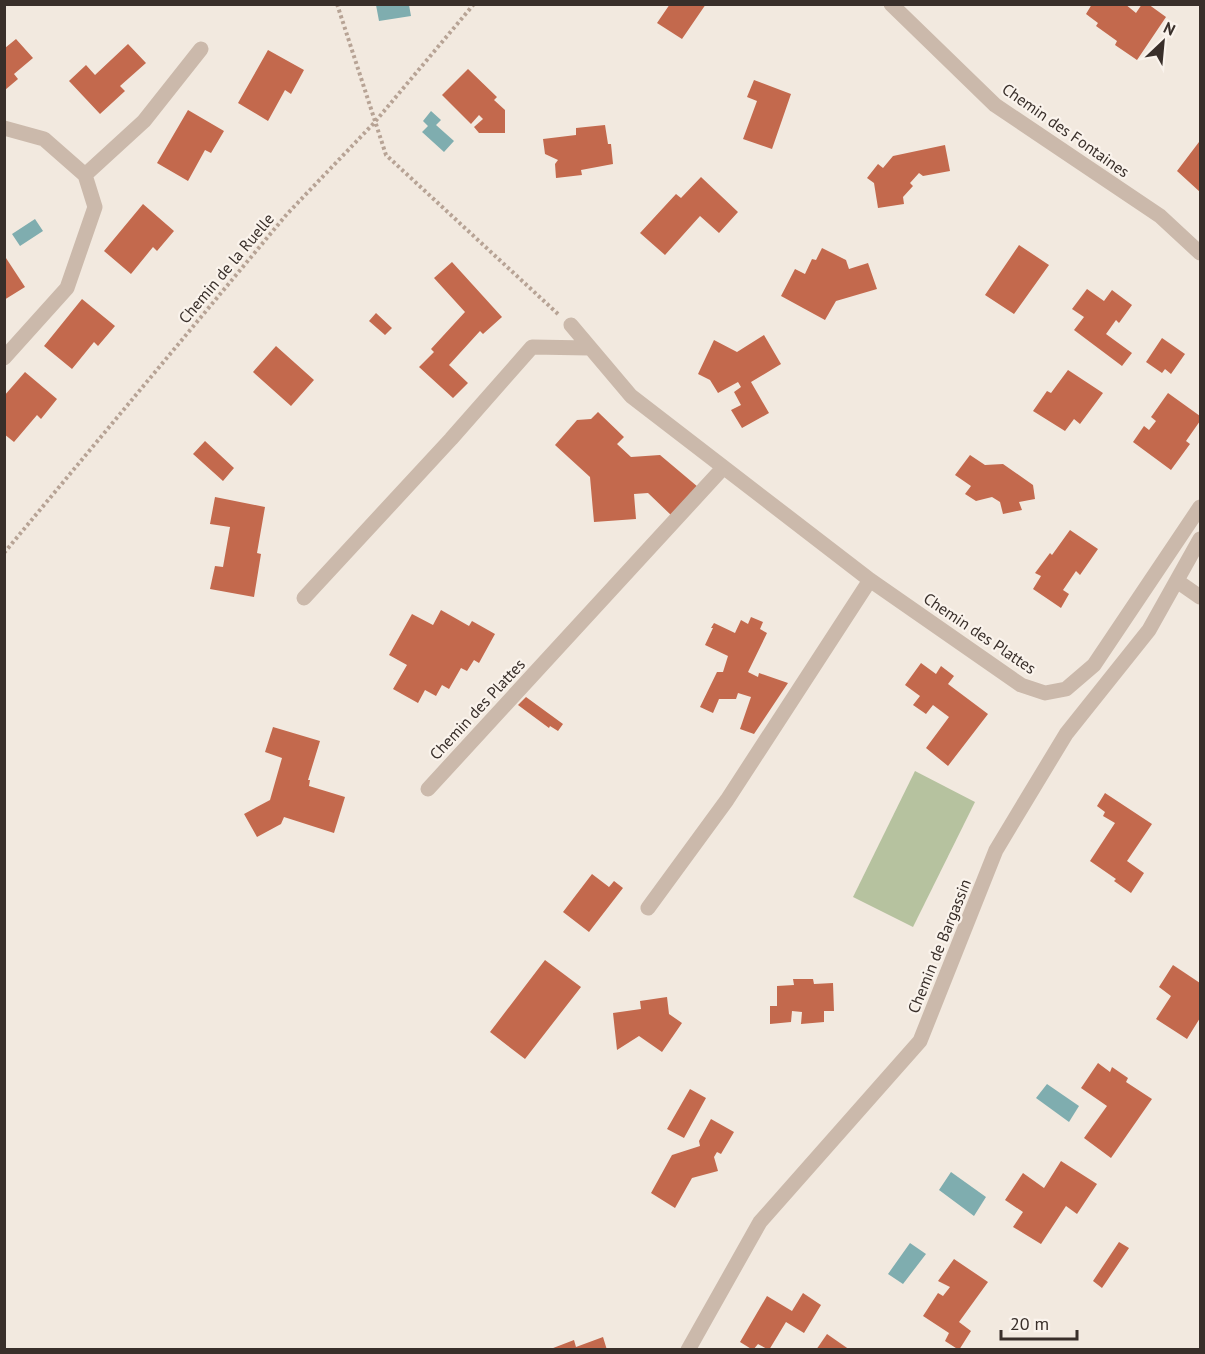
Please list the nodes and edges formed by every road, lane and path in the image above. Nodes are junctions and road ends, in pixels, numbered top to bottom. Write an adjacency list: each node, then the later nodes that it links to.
1 (337, 4): 5 (path)
2 (474, 4): 5 (path, Chemin de la Ruelle)
3 (891, 4): 8 (street, Chemin des Fontaines)
4 (201, 49): 7 (street)
5 (374, 123): 9 (path); 15 (path, Chemin de la Ruelle)
6 (4, 128): 7 (street)
7 (85, 175): 11 (street)
8 (1200, 253)
9 (571, 326): 10 (street, Chemin des Plattes)
10 (590, 348): 12 (street, Chemin des Plattes); 19 (street)
11 (4, 358)
12 (723, 468): 16 (street, Chemin des Plattes); 20 (street, Chemin des Plattes)
13 (1200, 507): 16 (street, Chemin des Plattes)
14 (1200, 539): 17 (street, Chemin de Bargassin)
15 (4, 554)
16 (870, 580): 21 (street)
17 (1177, 581): 18 (street); 22 (street, Chemin de Bargassin)
18 (1200, 597)
19 (304, 598)
20 (428, 789)
21 (648, 908)
22 (688, 1350)

